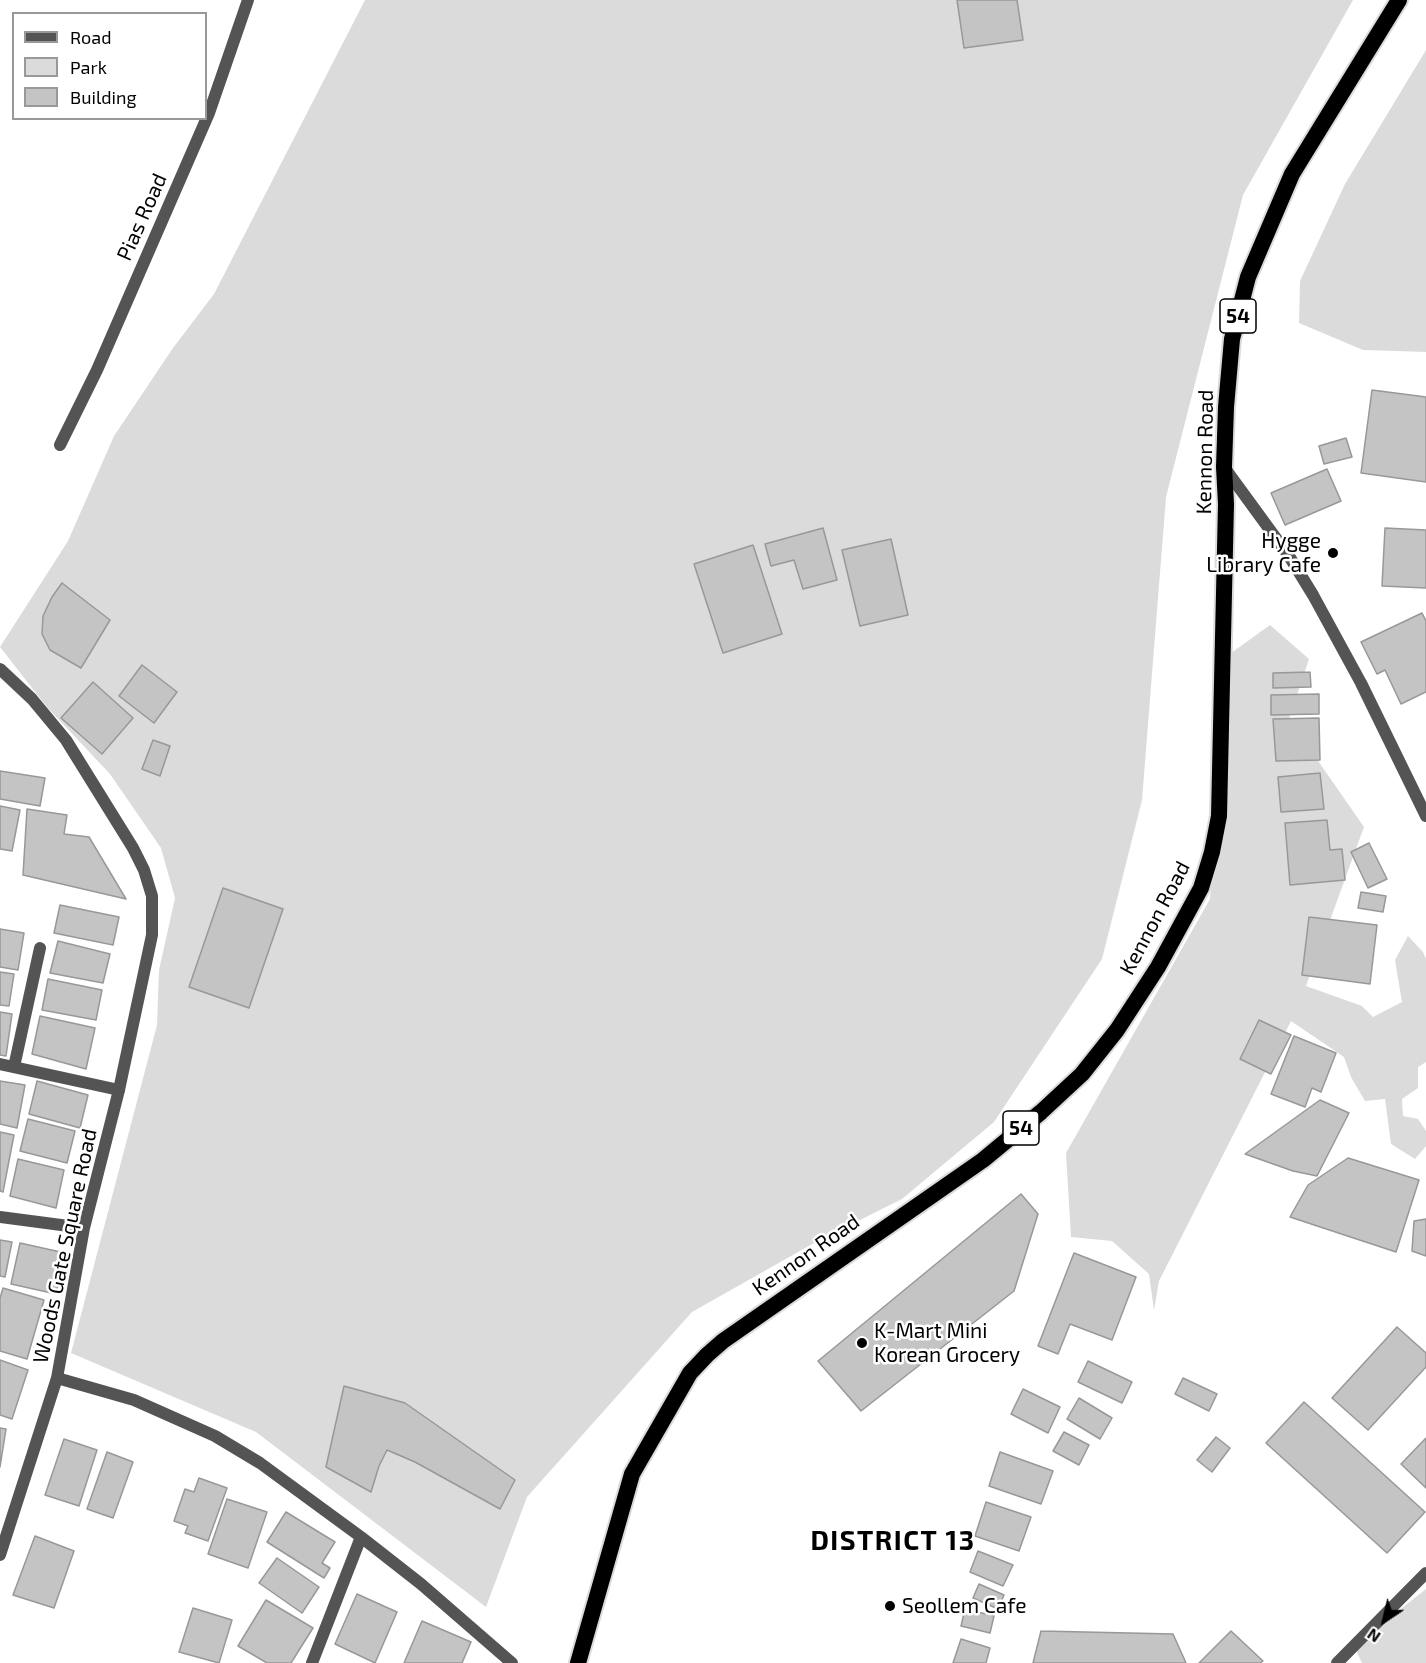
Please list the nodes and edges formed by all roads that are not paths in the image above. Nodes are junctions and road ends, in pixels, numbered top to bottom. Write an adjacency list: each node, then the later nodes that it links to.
1 (248, 0): 3 (street, Pias Road)
2 (1399, 0): 6 (highway, Kennon Road / 54)
3 (207, 118)
4 (206, 120): 5 (street, Pias Road)
5 (60, 445)
6 (1224, 467): 8 (street); 22 (highway, Kennon Road / 54)
7 (0, 669): 12 (street, Woods Gate Square Road)
8 (1426, 816)
9 (40, 948): 11 (street)
10 (0, 1064): 11 (street)
11 (14, 1067): 12 (street)
12 (119, 1090): 14 (street, Woods Gate Square Road)
13 (0, 1217): 14 (street)
14 (84, 1228): 15 (street, Woods Gate Square Road)
15 (57, 1378): 16 (street, Woods Gate Square Road); 17 (street)
16 (361, 1537): 20 (street); 21 (street, Woods Gate Square Road)
17 (0, 1555)
18 (1426, 1573): 19 (street)
19 (1348, 1651): 23 (street); 24 (street)
20 (312, 1663)
21 (512, 1663)
22 (578, 1663)
23 (1338, 1663)
24 (1354, 1663)

